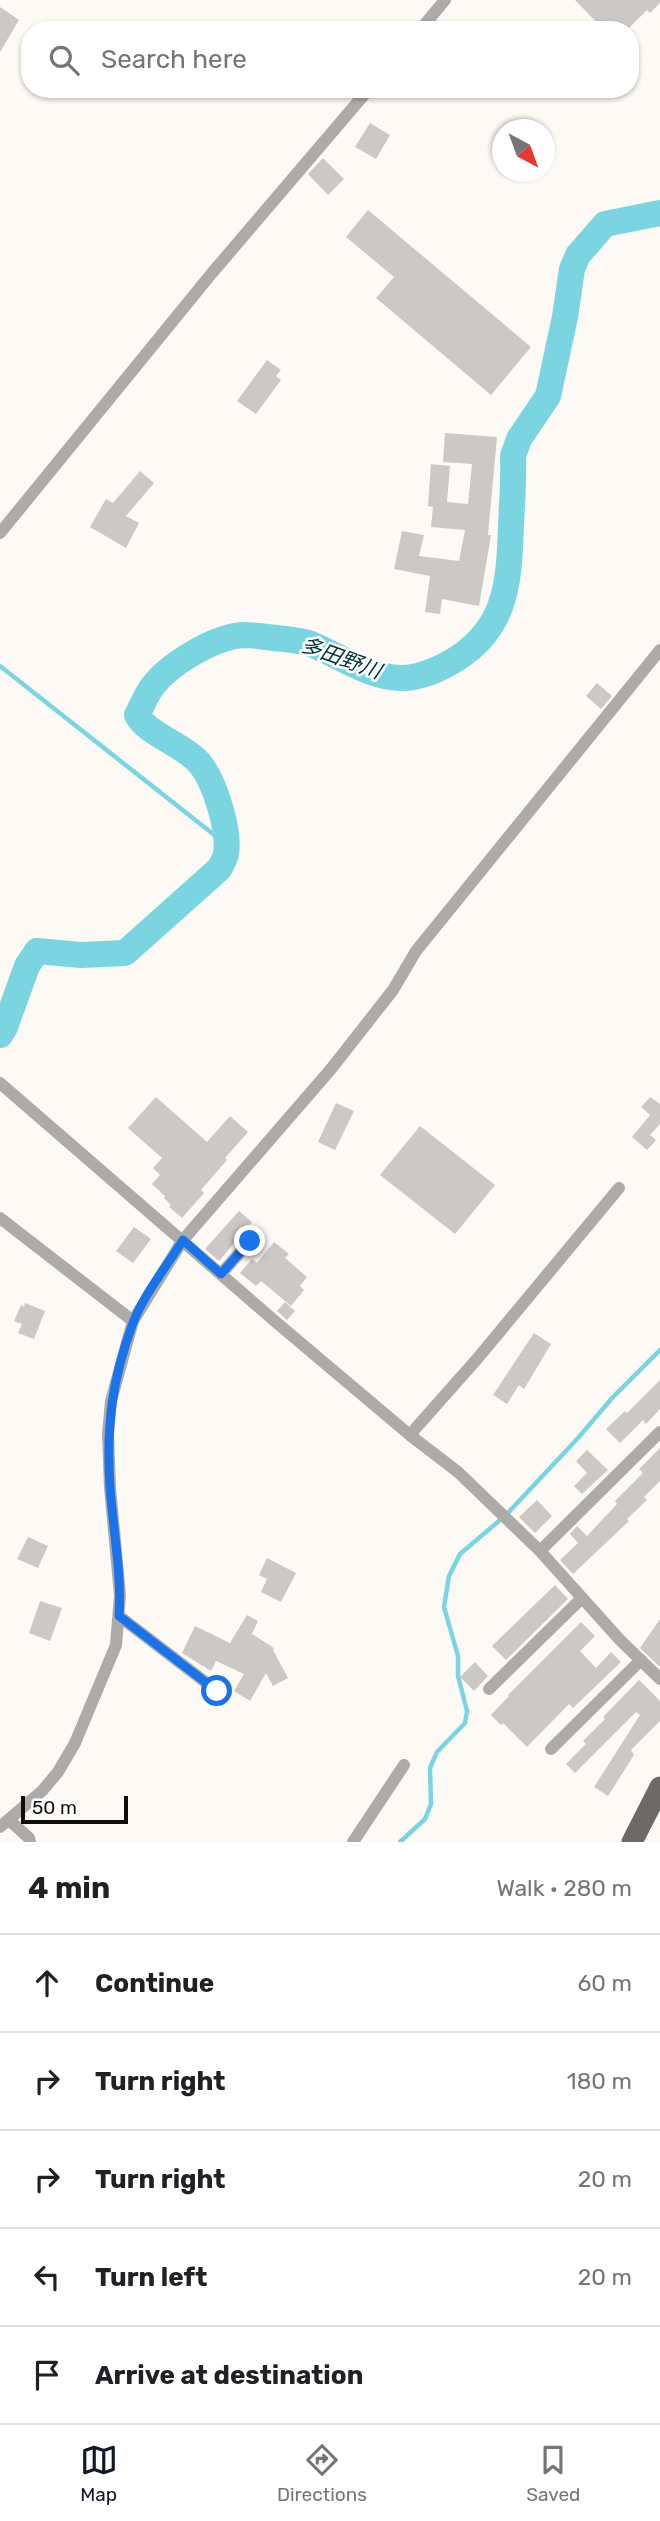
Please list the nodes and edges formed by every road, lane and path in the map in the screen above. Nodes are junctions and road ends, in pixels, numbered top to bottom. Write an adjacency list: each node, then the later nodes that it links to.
1 (445, 0): 2 (street)
2 (428, 21)
3 (361, 98): 4 (street)
4 (0, 533)
5 (660, 650): 9 (street)
6 (0, 1083): 9 (street)
7 (619, 1188): 14 (street)
8 (0, 1217): 12 (street)
9 (183, 1240): 11 (street); 12 (street)
10 (250, 1241): 11 (street)
11 (221, 1274): 14 (street)
12 (134, 1321): 17 (street)
13 (660, 1432): 15 (street)
14 (411, 1436): 15 (street)
15 (540, 1551): 16 (street)
16 (582, 1598): 18 (street); 20 (street)
17 (119, 1616): 21 (street); 25 (street)
18 (641, 1660): 19 (street); 22 (street)
19 (660, 1679)
20 (489, 1689)
21 (217, 1691)
22 (551, 1749)
23 (404, 1765): 27 (street)
24 (660, 1787): 28 (main road)
25 (5, 1824): 26 (street)
26 (30, 1842)
27 (353, 1842)
28 (632, 1842)

